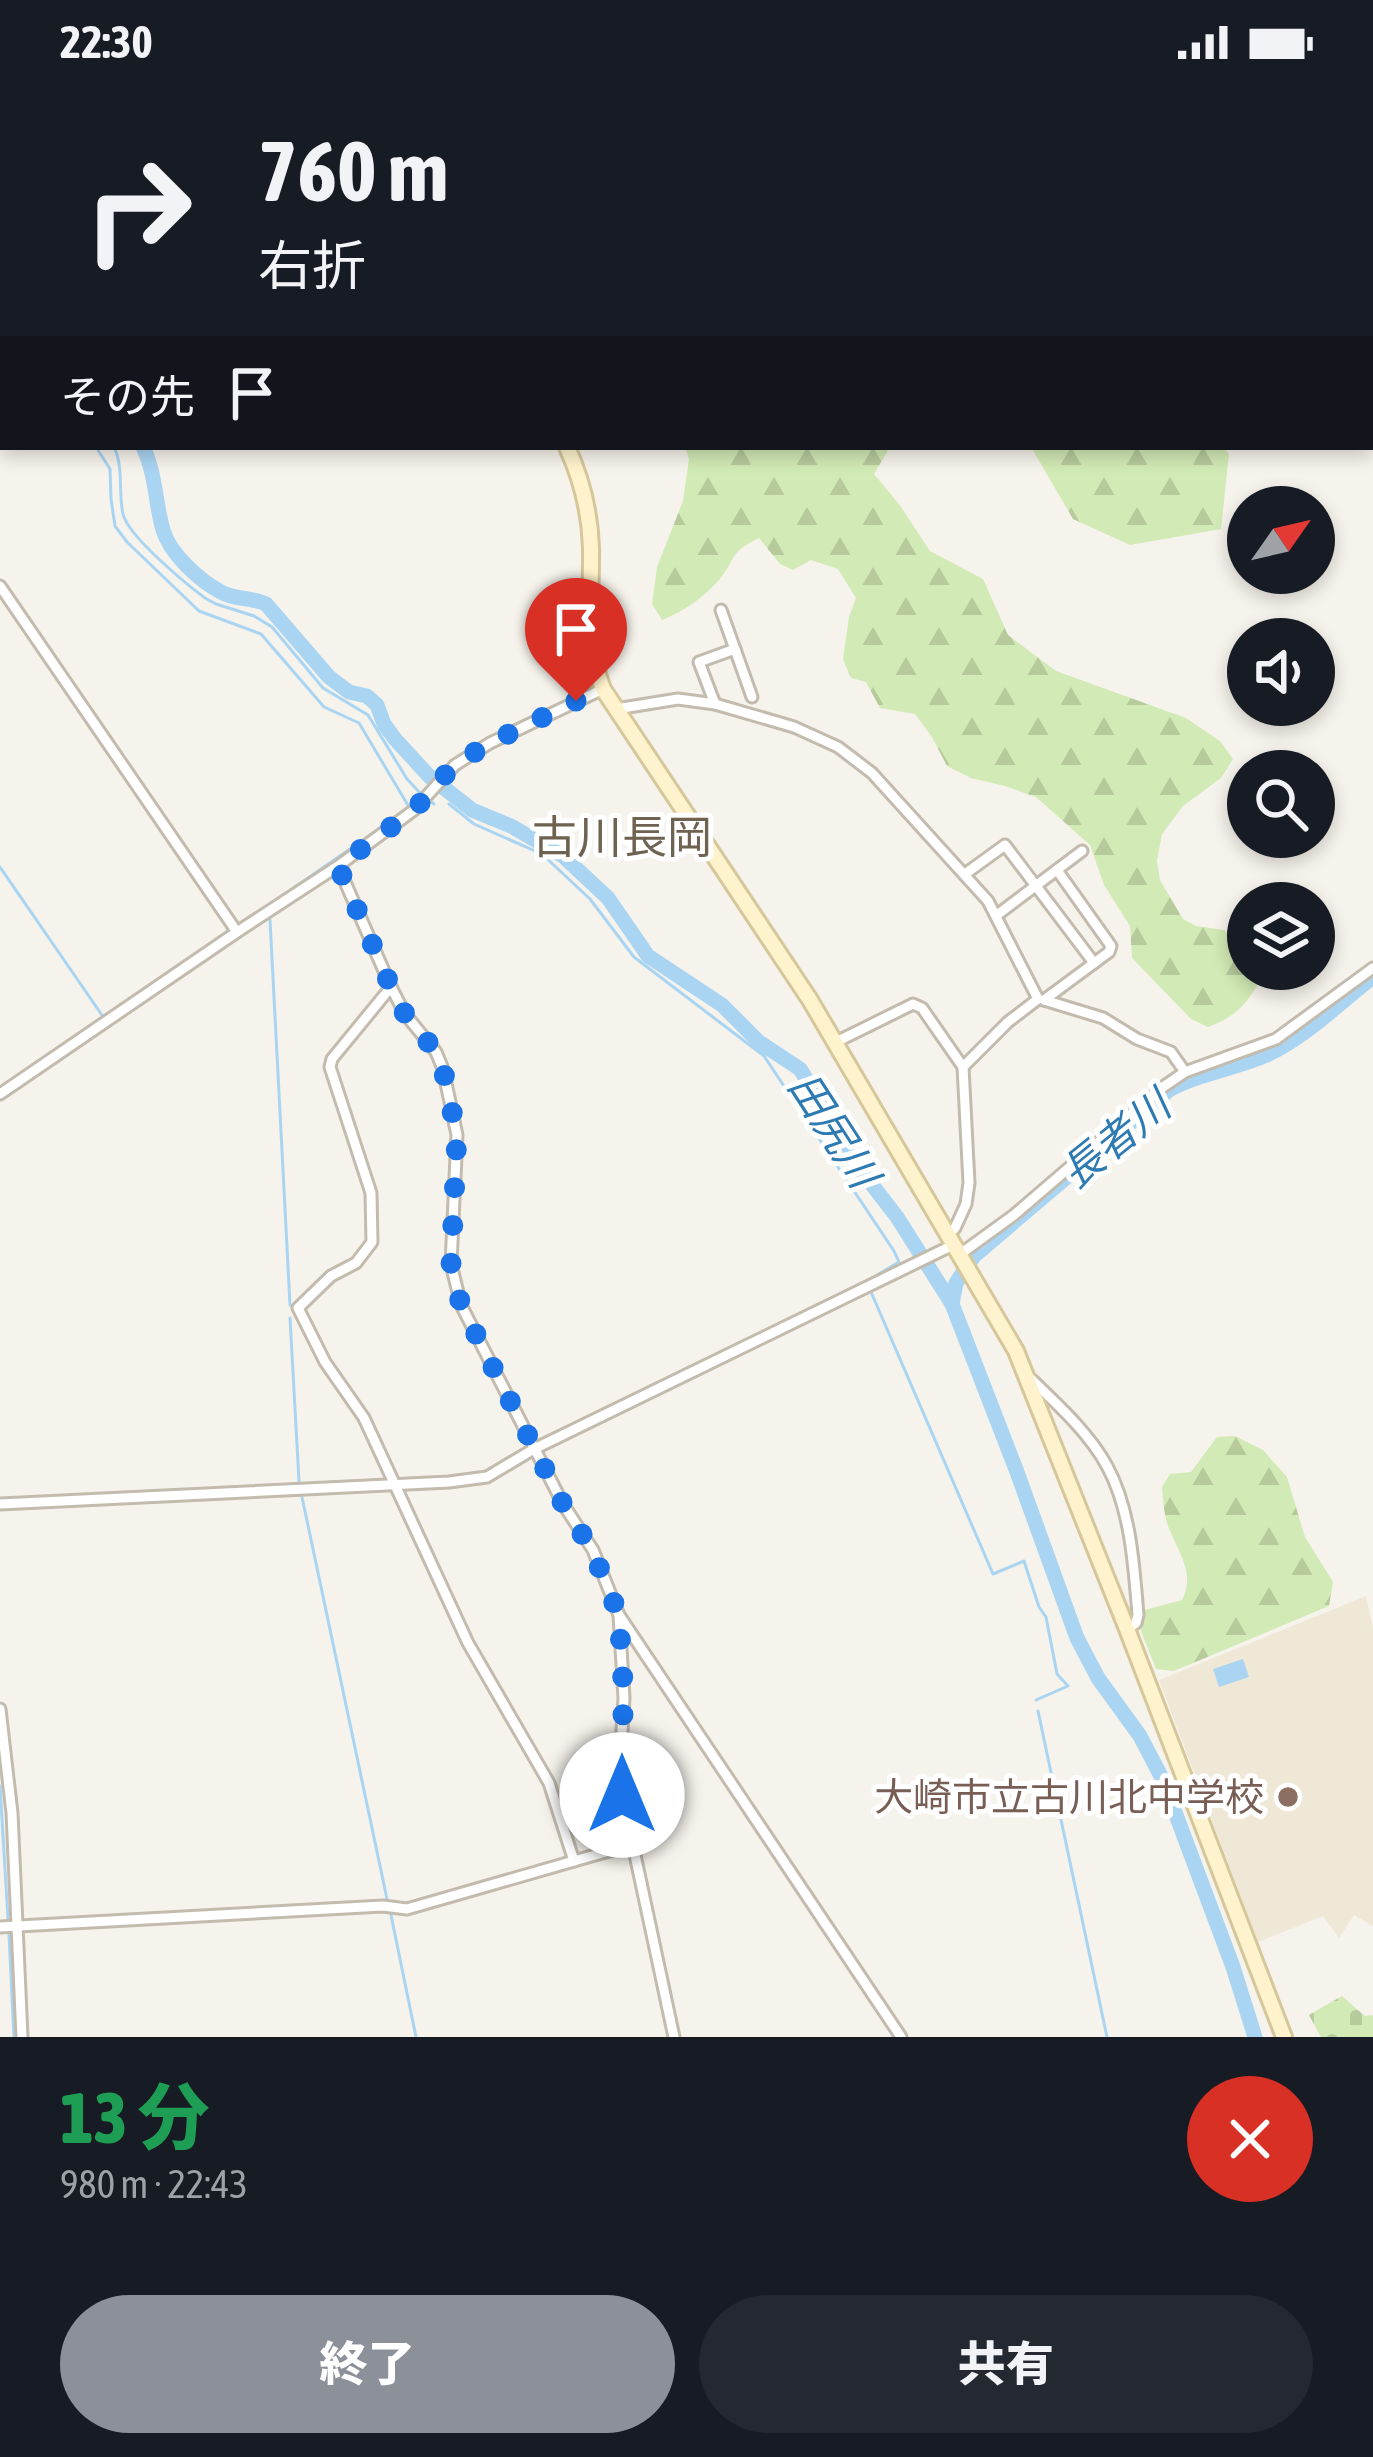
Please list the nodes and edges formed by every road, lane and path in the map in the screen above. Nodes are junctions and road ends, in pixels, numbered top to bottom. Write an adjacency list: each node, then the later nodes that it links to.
1 (568, 450): 5 (street)
2 (0, 586): 15 (street)
3 (721, 610): 4 (street)
4 (735, 649): 6 (street); 7 (street)
5 (603, 689): 8 (street); 10 (street)
6 (752, 697)
7 (716, 704): 8 (street); 12 (street)
8 (616, 709): 20 (street)
9 (1082, 851): 11 (street)
10 (338, 866): 15 (street); 18 (street)
11 (1057, 870): 13 (street); 16 (street)
12 (965, 874): 13 (street); 14 (street)
13 (1036, 885): 14 (street); 16 (street)
14 (997, 915): 19 (street)
15 (237, 932): 23 (street)
16 (1094, 963): 19 (street)
17 (1373, 968): 22 (street)
18 (391, 987): 26 (street); 27 (street)
19 (1041, 999): 21 (street); 22 (street)
20 (834, 1043): 21 (street); 24 (street)
21 (963, 1067): 24 (street)
22 (1185, 1072): 24 (street)
23 (0, 1094)
24 (958, 1253): 25 (street); 26 (street)
25 (1028, 1376): 30 (street); 30 (street)
26 (534, 1449): 27 (street); 29 (street)
27 (396, 1484): 28 (street); 33 (street)
28 (0, 1504)
29 (619, 1615): 32 (street); 38 (street)
30 (1127, 1629): 39 (street)
31 (0, 1709): 34 (street)
32 (634, 1844): 33 (street); 37 (street)
33 (574, 1861): 34 (street)
34 (19, 1927): 35 (street); 36 (street)
35 (0, 1928)
36 (22, 2037)
37 (674, 2037)
38 (901, 2037)
39 (1283, 2037)

